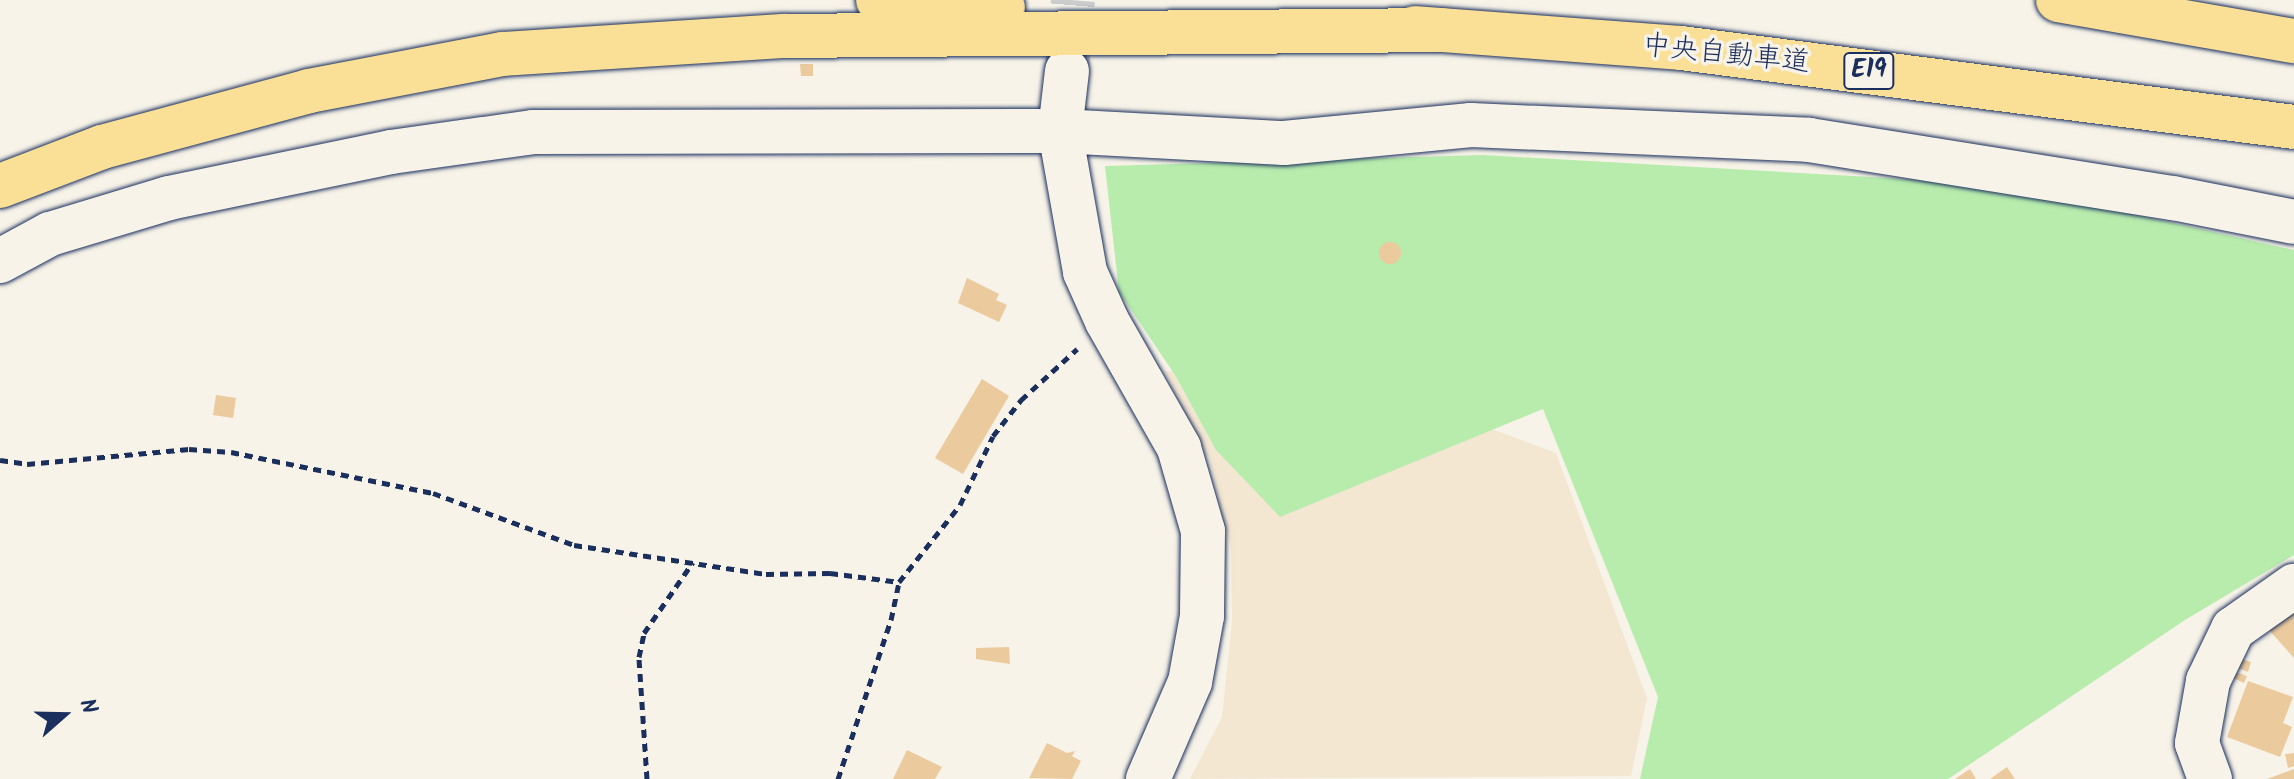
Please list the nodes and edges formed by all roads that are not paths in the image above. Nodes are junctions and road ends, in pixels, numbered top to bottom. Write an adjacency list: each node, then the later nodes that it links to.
1 (878, 0): 3 (highway)
2 (2058, 0): 4 (highway)
3 (1442, 30): 6 (highway, 中央自動車道 / E19); 8 (highway)
4 (2294, 41)
5 (1067, 71): 7 (street)
6 (2294, 127)
7 (1060, 131): 9 (street); 10 (street); 12 (street)
8 (0, 186)
9 (2294, 222)
10 (0, 261)
11 (2294, 586): 13 (street)
12 (1148, 779)
13 (2210, 779)

